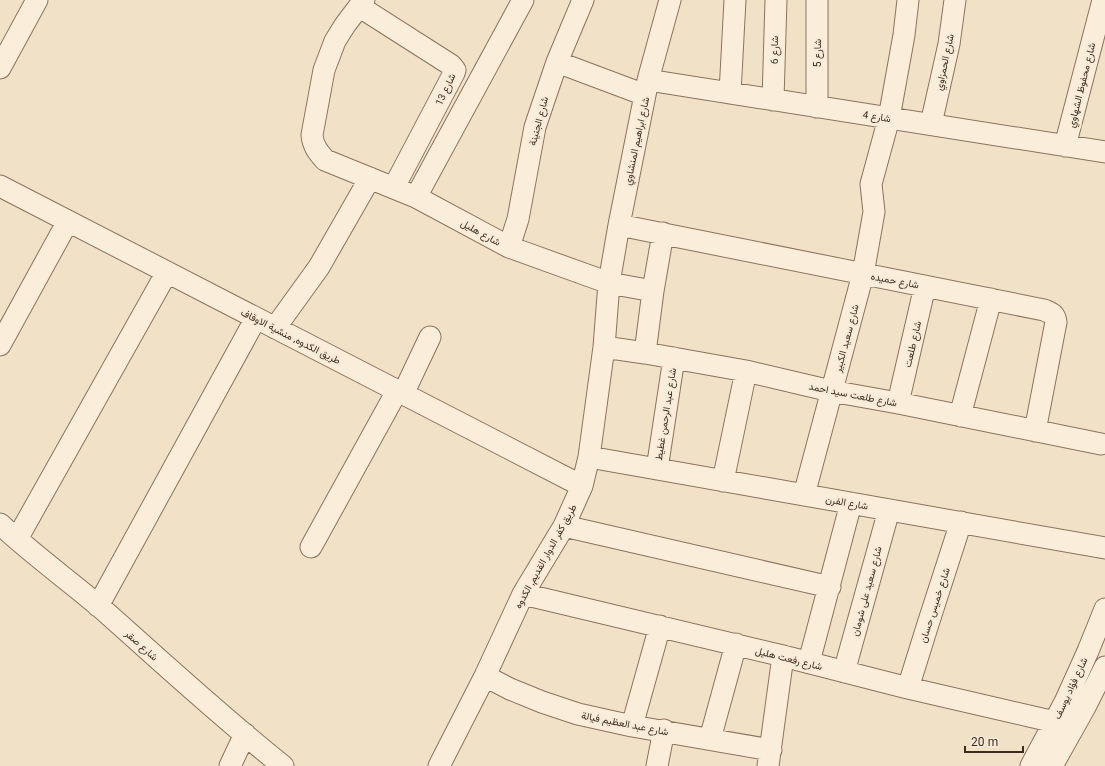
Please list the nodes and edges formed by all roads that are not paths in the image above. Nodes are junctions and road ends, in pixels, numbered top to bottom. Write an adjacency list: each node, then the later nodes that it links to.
1 (37, 0): 13 (street)
2 (523, 0): 25 (street)
3 (583, 0): 12 (street, شارع الجنينة)
4 (670, 0): 14 (street, شارع ابراهيم المنشاوي)
5 (735, 0): 15 (street)
6 (776, 0): 16 (street, شارع 6)
7 (817, 0): 17 (street, شارع 5)
8 (908, 0): 18 (street, شارع سعيد الكبير)
9 (955, 0): 19 (street, شارع الحمزاوي)
10 (1103, 0): 20 (street, شارع محفوظ الشهاوي)
11 (362, 3): 22 (street, شارع هليل); 24 (street, شارع 13)
12 (557, 62): 14 (street, شارع 4); 29 (street, شارع الجنينة)
13 (0, 68)
14 (647, 87): 15 (street, شارع 4); 27 (street, شارع ابراهيم المنشاوي)
15 (730, 93): 16 (street, شارع 4)
16 (773, 100): 17 (street, شارع 4)
17 (817, 107): 18 (street, شارع 4)
18 (889, 118): 19 (street, شارع 4); 31 (street, شارع سعيد الكبير)
19 (931, 124): 20 (street, شارع 4)
20 (1065, 146): 21 (street, شارع 4)
21 (1105, 152)
22 (370, 178): 24 (street, شارع هليل); 37 (street)
23 (0, 186): 26 (street, طريق الكدوه, منشية الاوقاف)
24 (394, 187): 25 (street, شارع هليل)
25 (416, 197): 29 (street, شارع هليل)
26 (68, 221): 30 (street, طريق الكدوه, منشية الاوقاف); 39 (street)
27 (619, 225): 28 (street, شارع حميده); 32 (street, شارع ابراهيم المنشاوي)
28 (663, 233): 31 (street, شارع حميده); 34 (street)
29 (509, 247): 32 (street, شارع هليل)
30 (168, 272): 36 (street, طريق الكدوه, منشية الاوقاف); 60 (street)
31 (863, 274): 33 (street, شارع حميده); 44 (street, شارع سعيد الكبير)
32 (609, 283): 34 (street, شارع هليل); 40 (street, طريق كفر الدوار القديم, الكدوه)
33 (925, 286): 35 (street, شارع حميده); 46 (street, شارع طلعت)
34 (653, 291): 41 (street)
35 (991, 299): 47 (street); 48 (street, شارع حميده)
36 (256, 318): 37 (street, طريق الكدوه, منشية الاوقاف); 65 (street)
37 (275, 328): 45 (street, طريق الكدوه, منشية الاوقاف)
38 (430, 337): 45 (street)
39 (0, 345)
40 (604, 347): 41 (street, شارع طلعت سيد احمد); 50 (street, طريق كفر الدوار القديم, الكدوه)
41 (645, 353): 42 (street, شارع طلعت سيد احمد)
42 (674, 358): 43 (street, شارع طلعت سيد احمد); 51 (street, شارع عبد الرحمن غطيط)
43 (746, 371): 44 (street, شارع طلعت سيد احمد); 52 (street)
44 (831, 391): 46 (street, شارع طلعت سيد احمد); 54 (street, شارع سعيد الكبير)
45 (400, 393): 53 (street, طريق الكدوه, منشية الاوقاف); 61 (street)
46 (898, 403): 47 (street, شارع طلعت سيد احمد)
47 (960, 416): 48 (street, شارع طلعت سيد احمد)
48 (1035, 431): 49 (street, شارع طلعت سيد احمد)
49 (1101, 444)
50 (589, 457): 51 (street, شارع الفرن); 53 (street, طريق كفر الدوار القديم, الكدوه)
51 (657, 469): 52 (street, شارع الفرن)
52 (723, 481): 54 (street, شارع الفرن)
53 (582, 486): 59 (street, طريق كفر الدوار القديم, الكدوه)
54 (804, 495): 55 (street, شارع الفرن)
55 (851, 503): 56 (street, شارع الفرن); 63 (street)
56 (889, 510): 57 (street, شارع الفرن); 72 (street, شارع سعيد على شومان)
57 (961, 522): 62 (street, شارع الفرن); 74 (street, شارع خميس حسان)
58 (0, 524): 60 (street, شارع صقر)
59 (564, 526): 63 (street); 64 (street, طريق كفر الدوار القديم, الكدوه)
60 (17, 539): 65 (street, شارع صقر)
61 (311, 547)
62 (1105, 548)
63 (830, 587): 70 (street)
64 (523, 594): 67 (street, شارع رفعت هليل); 73 (street, طريق كفر الدوار القديم, الكدوه)
65 (98, 606): 79 (street, شارع صقر)
66 (1105, 609): 76 (street, شارع فؤاد يوسف)
67 (660, 626): 68 (street, شارع رفعت هليل); 77 (street)
68 (736, 644): 69 (street, شارع رفعت هليل); 80 (street)
69 (783, 656): 70 (street, شارع رفعت هليل); 81 (street)
70 (809, 662): 72 (street, شارع رفعت هليل)
71 (1105, 668): 75 (street, شارع فؤاد يوسف)
72 (844, 672): 74 (street, شارع رفعت هليل)
73 (485, 676): 77 (street, شارع عبد العظيم فيالة); 84 (street, طريق كفر الدوار القديم, الكدوه)
74 (908, 688): 76 (street, شارع رفعت هليل)
75 (1100, 690): 87 (street, شارع فؤاد يوسف)
76 (1055, 722): 86 (street, شارع فؤاد يوسف)
77 (632, 726): 78 (street, شارع عبد العظيم فيالة)
78 (664, 730): 80 (street, شارع عبد العظيم فيالة); 85 (street)
79 (245, 734): 82 (street); 83 (street, شارع صقر)
80 (710, 739): 81 (street, شارع عبد العظيم فيالة)
81 (770, 758)
82 (230, 766)
83 (283, 766)
84 (439, 766)
85 (657, 766)
86 (1032, 766)
87 (1052, 766)

